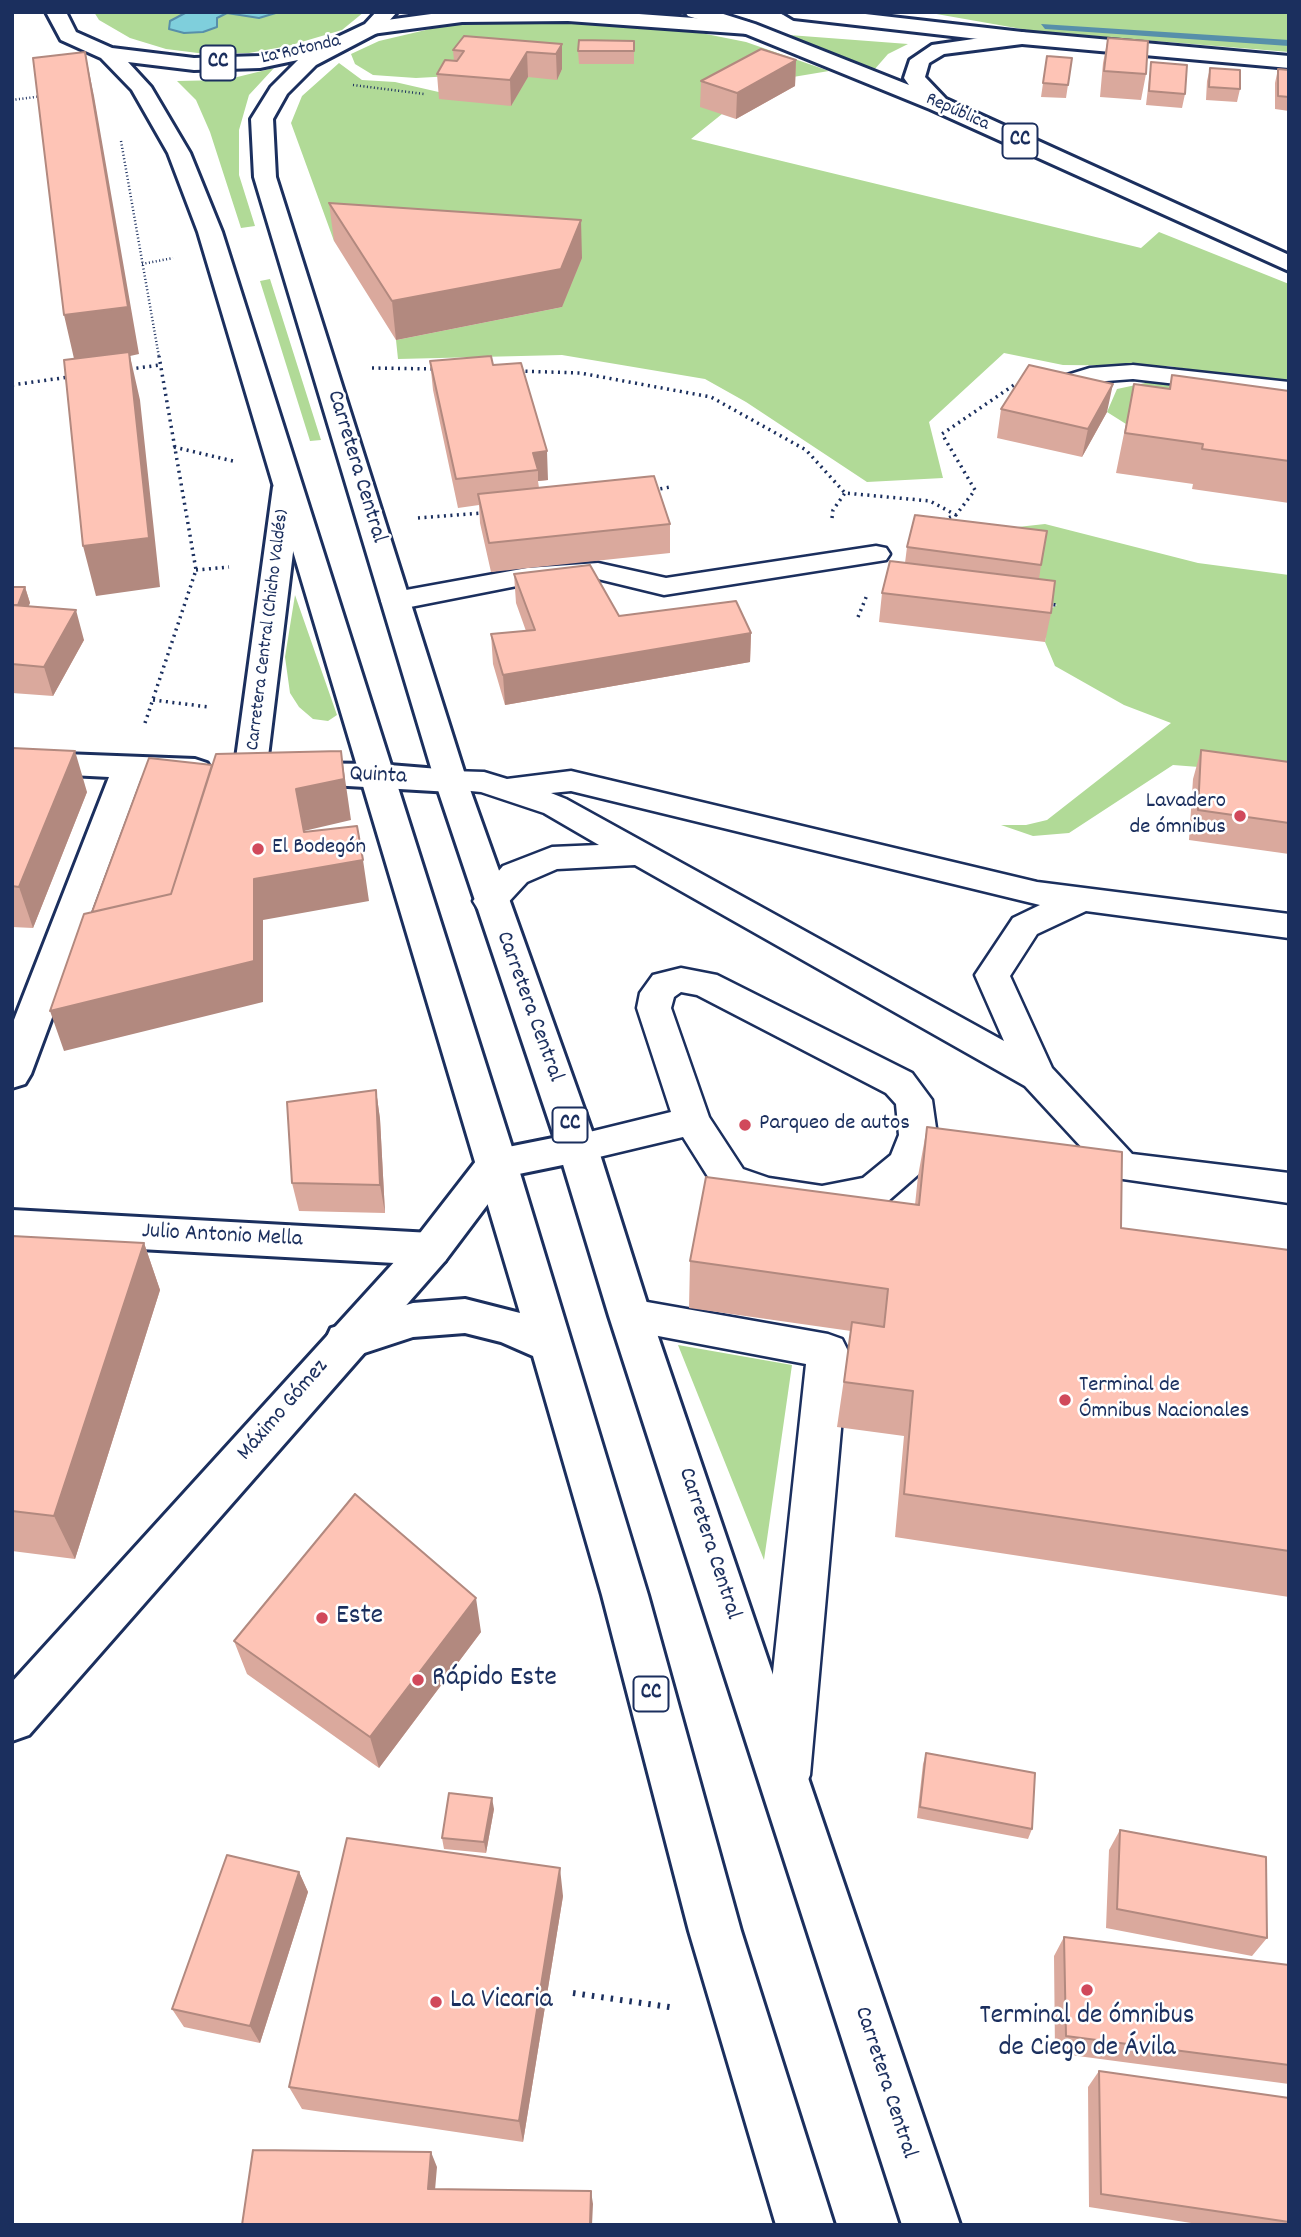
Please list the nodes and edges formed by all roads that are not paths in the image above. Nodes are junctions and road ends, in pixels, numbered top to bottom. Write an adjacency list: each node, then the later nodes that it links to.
1 (56, 12): 8 (main road)
2 (387, 12): 7 (main road, La Rotonda / CC)
3 (695, 12): 6 (main road, República / CC)
4 (794, 12): 9 (main road)
5 (36, 18): 8 (main road, La Rotonda)
6 (748, 27): 7 (main road); 9 (main road); 13 (main road, República / CC)
7 (372, 28): 11 (main road, La Rotonda / CC)
8 (68, 36): 10 (main road, La Rotonda / CC)
9 (1023, 38): 12 (main road); 13 (main road)
10 (108, 54): 11 (main road, La Rotonda / CC); 17 (main road, CC)
11 (321, 54): 19 (main road, Carretera Central / CC)
12 (1289, 62)
13 (938, 104): 14 (main road, República / CC)
14 (1289, 264)
15 (1063, 384): 16 (lane)
16 (1289, 390)
17 (287, 487): 22 (main road, Carretera Central (Chicho Valdés)); 23 (main road, CC)
18 (876, 554): 19 (lane)
19 (395, 601): 24 (main road, Carretera Central / CC)
20 (12, 762): 21 (main road, Quinta)
21 (129, 767): 22 (main road, Quinta); 30 (main road)
22 (250, 773): 23 (main road, Quinta)
23 (377, 775): 24 (main road, Quinta); 34 (main road, CC)
24 (450, 781): 25 (lane); 28 (main road, Carretera Central / CC)
25 (507, 788): 26 (lane); 27 (lane)
26 (641, 854): 28 (lane); 31 (lane)
27 (1082, 899): 29 (lane); 31 (lane)
28 (490, 901): 33 (main road, Carretera Central / CC)
29 (1289, 926)
30 (12, 1073)
31 (1038, 1076): 35 (lane)
32 (692, 1121): 32 (lane); 33 (lane)
33 (578, 1148): 34 (main road); 38 (main road, Carretera Central / CC)
34 (496, 1163): 37 (main road, Máximo Gómez); 40 (main road, CC)
35 (1289, 1188)
36 (12, 1226): 37 (main road, Julio Antonio Mella)
37 (431, 1249): 39 (main road, Máximo Gómez)
38 (631, 1316): 42 (main road, Carretera Central / CC); 42 (lane)
39 (346, 1340): 40 (main road); 41 (main road, Máximo Gómez)
40 (549, 1344): 43 (main road, CC)
41 (12, 1718)
42 (785, 1779): 44 (main road, Carretera Central / CC)
43 (806, 2225)
44 (931, 2225)

